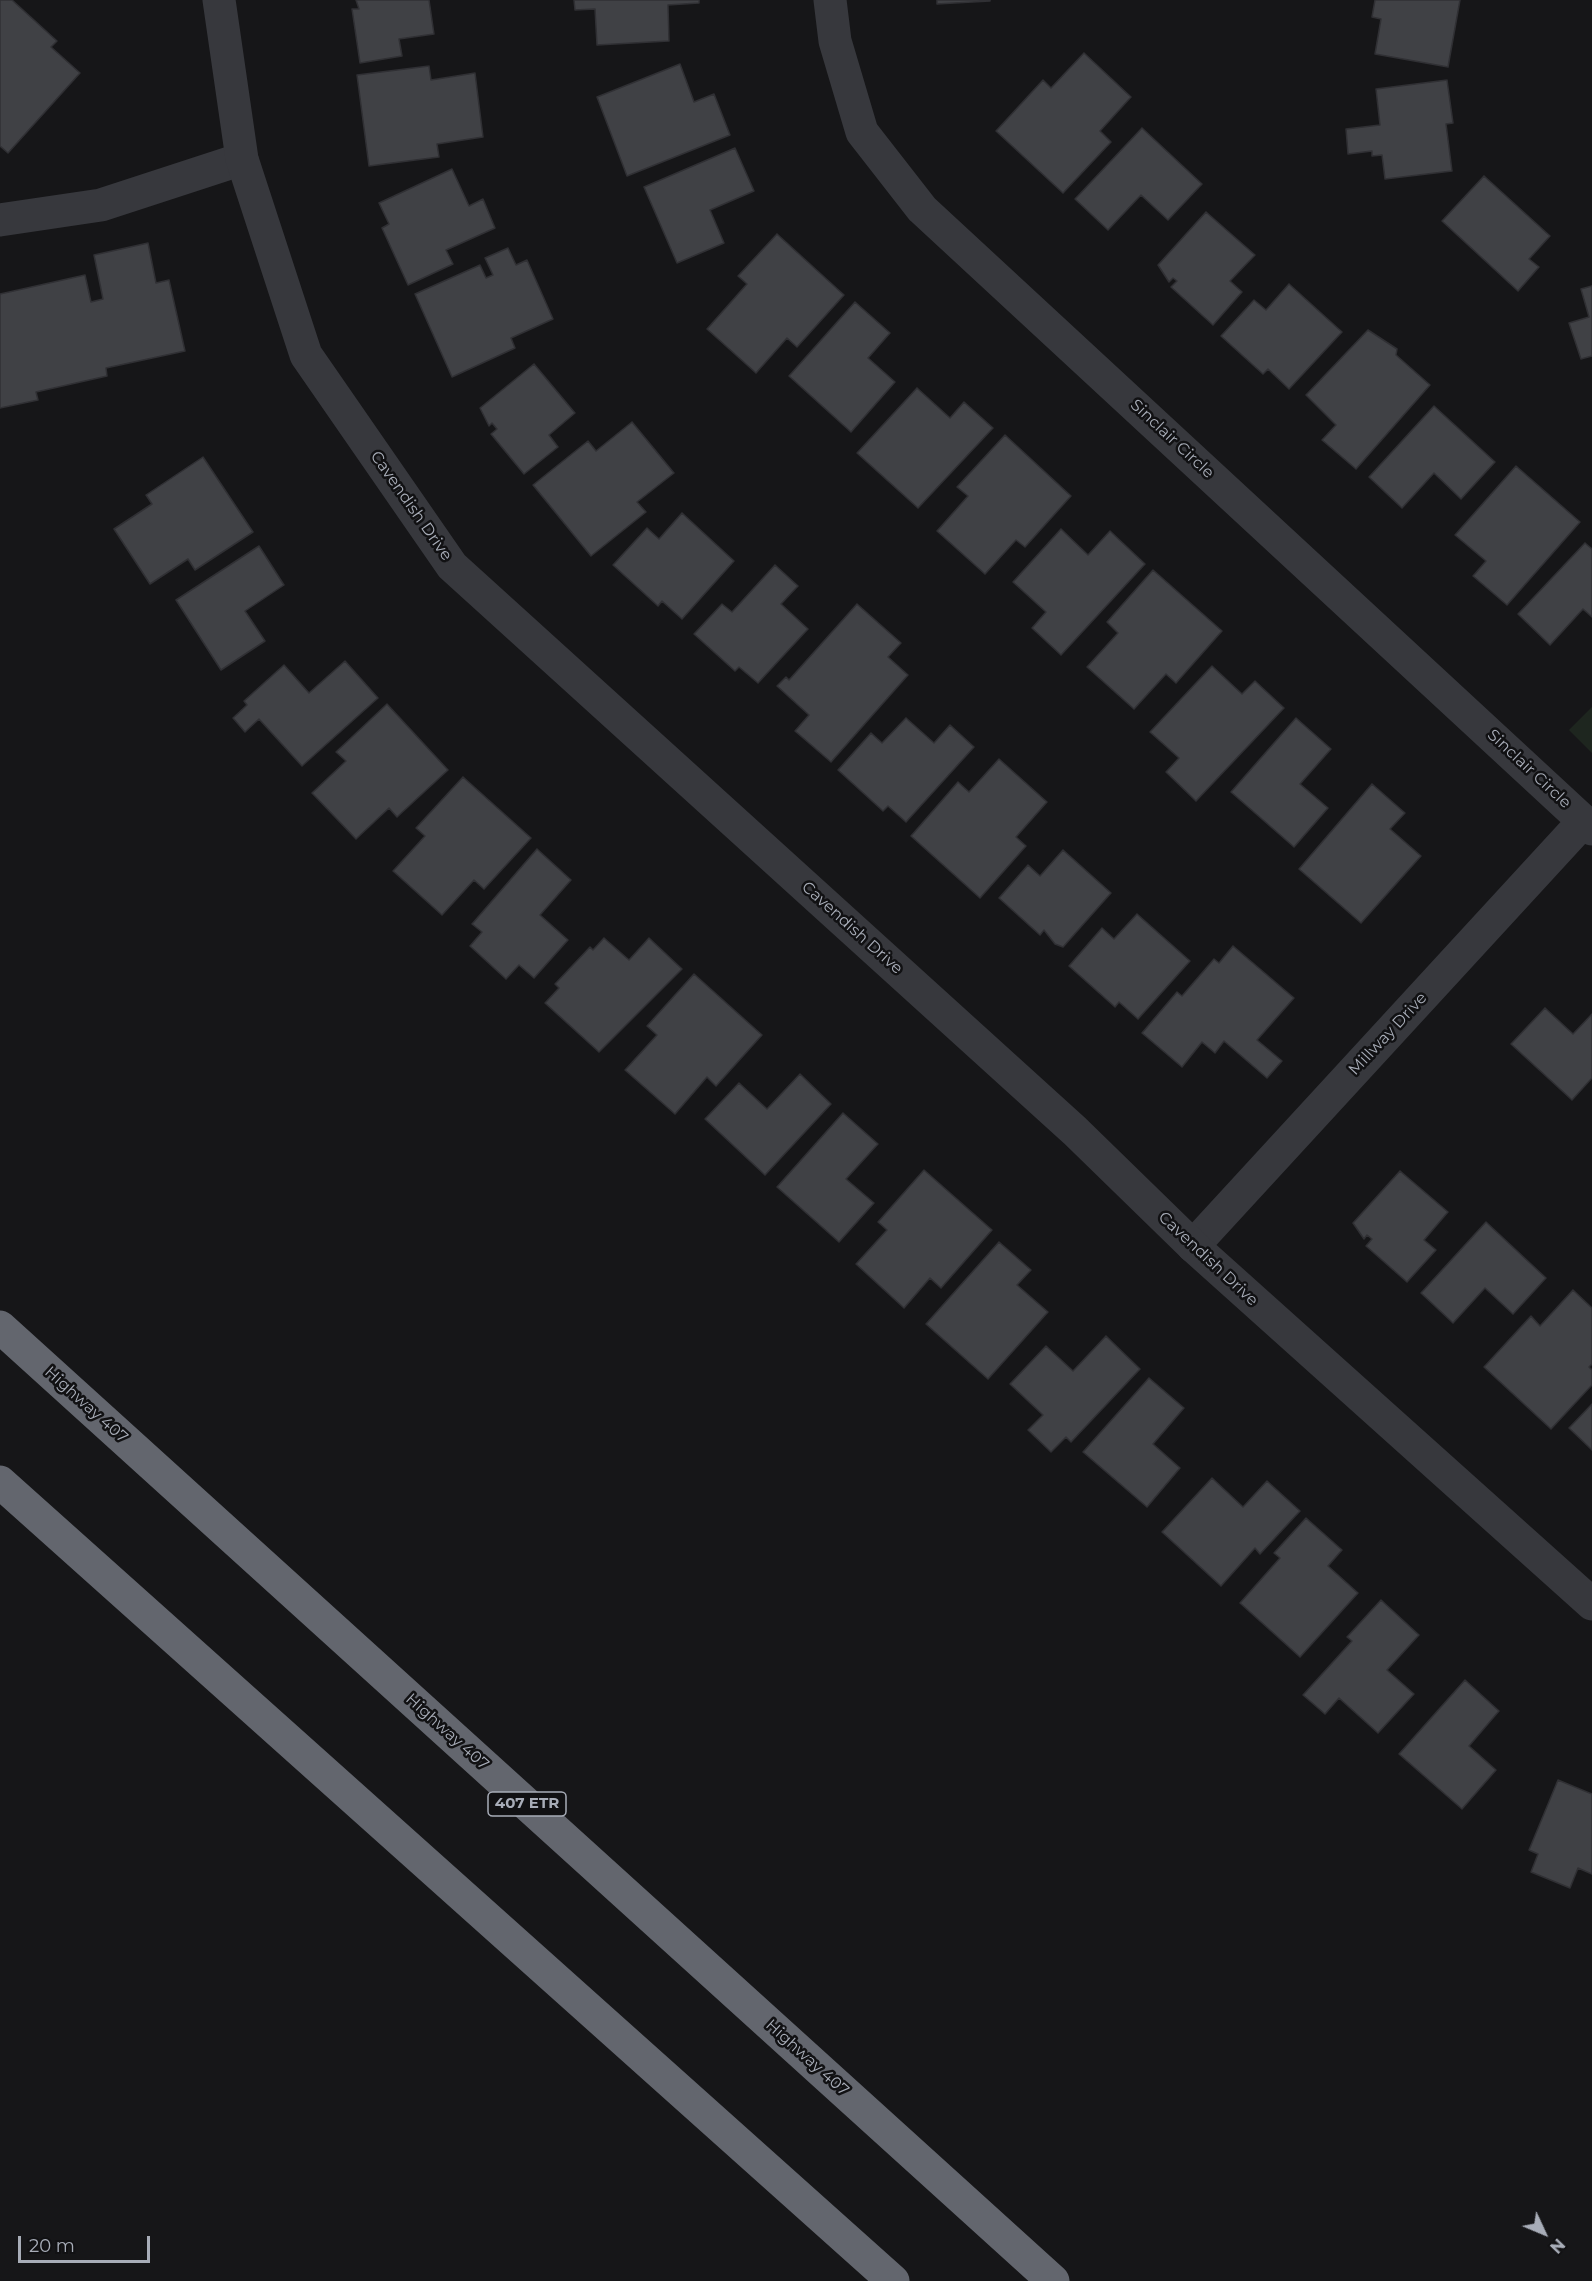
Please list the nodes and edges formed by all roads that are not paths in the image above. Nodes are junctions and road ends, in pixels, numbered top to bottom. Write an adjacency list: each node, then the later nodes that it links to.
1 (219, 0): 3 (street, Cavendish Drive)
2 (830, 0): 5 (street, Sinclair Circle)
3 (242, 159): 4 (street); 6 (street, Cavendish Drive)
4 (0, 220)
5 (1588, 825): 6 (street, Millway Drive)
6 (1193, 1246): 9 (street, Cavendish Drive)
7 (0, 1327): 11 (highway, Highway 407 / 407 ETR)
8 (0, 1482): 10 (highway)
9 (1592, 1604)
10 (892, 2281)
11 (1053, 2281)

